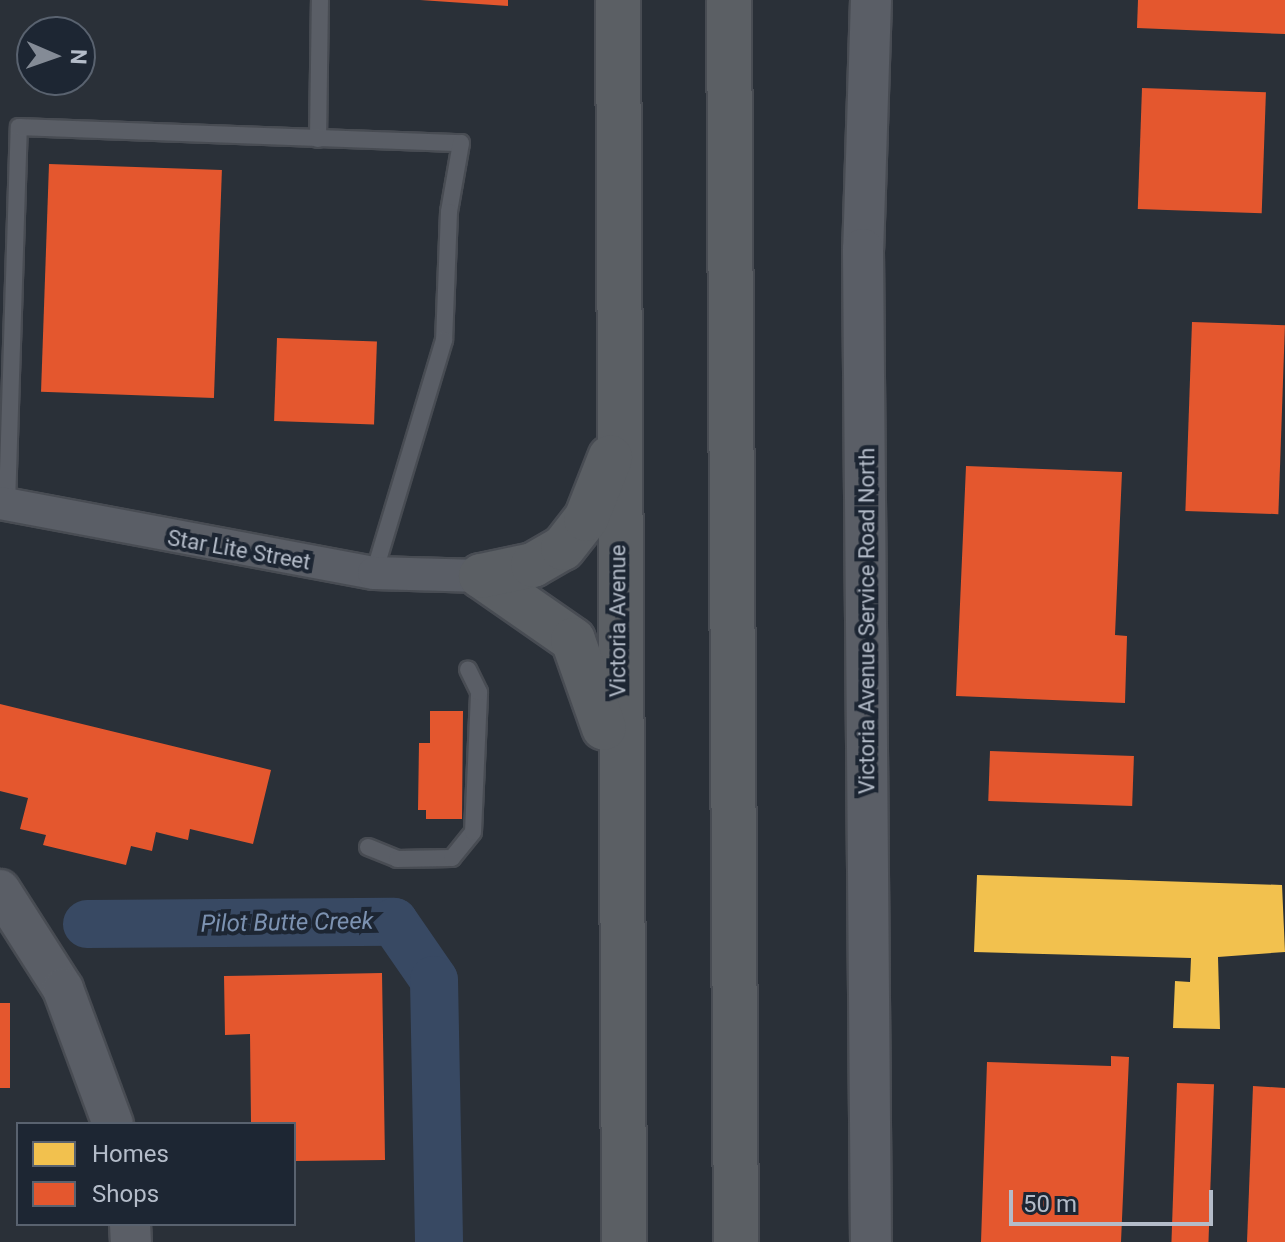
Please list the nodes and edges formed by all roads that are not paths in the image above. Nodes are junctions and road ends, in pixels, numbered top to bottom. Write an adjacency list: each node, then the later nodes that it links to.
1 (320, 0): 7 (lane)
2 (618, 0): 8 (highway, Victoria Avenue)
3 (718, 0): 6 (highway)
4 (729, 0): 6 (highway)
5 (871, 0): 21 (street, Victoria Avenue Service Road North)
6 (728, 94): 20 (highway)
7 (318, 139): 9 (lane); 10 (lane)
8 (618, 437): 11 (highway); 13 (highway, Victoria Avenue)
9 (4, 503): 10 (street, Star Lite Street)
10 (374, 573): 11 (street, Star Lite Street)
11 (481, 576): 13 (highway)
12 (468, 669): 14 (lane)
13 (618, 778): 16 (highway, Victoria Avenue)
14 (368, 847)
15 (0, 890): 17 (street)
16 (622, 1090): 18 (highway, Victoria Avenue); 19 (highway)
17 (112, 1122)
18 (624, 1242)
19 (642, 1242)
20 (736, 1242)
21 (871, 1242)

